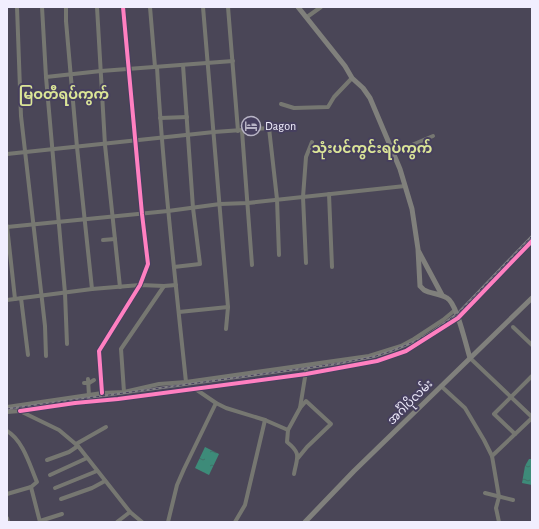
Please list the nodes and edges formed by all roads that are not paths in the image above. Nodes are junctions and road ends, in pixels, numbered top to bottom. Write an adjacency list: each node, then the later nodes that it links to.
1 (17, 7): 34 (street)
2 (42, 7): 19 (street)
3 (66, 7): 18 (street)
4 (97, 7): 17 (street)
5 (123, 7): 16 (street)
6 (150, 7): 15 (street)
7 (203, 7): 13 (street)
8 (228, 7): 12 (street)
9 (298, 7): 11 (main road)
10 (321, 7): 11 (street)
11 (307, 17): 20 (main road)
12 (233, 61): 13 (street); 24 (street)
13 (208, 62): 14 (street); 25 (street)
14 (183, 65): 15 (street); 22 (street)
15 (156, 67): 16 (street); 23 (street)
16 (129, 69): 17 (street); 29 (street)
17 (101, 71): 18 (street); 31 (street)
18 (72, 74): 19 (street); 32 (street)
19 (46, 77): 33 (street)
20 (352, 78): 21 (street); 35 (main road)
21 (281, 104)
22 (187, 117): 23 (street); 26 (street)
23 (160, 118): 28 (street)
24 (240, 131): 25 (street); 40 (street); 41 (street)
25 (214, 132): 26 (street); 42 (street)
26 (188, 135): 28 (street); 43 (street)
27 (433, 136): 35 (street)
28 (162, 138): 29 (street); 44 (street)
29 (135, 141): 31 (street); 45 (street)
30 (312, 142): 39 (street)
31 (105, 145): 32 (street); 46 (street)
32 (77, 147): 33 (street); 47 (street)
33 (52, 149): 34 (street); 48 (street)
34 (26, 153): 36 (street); 49 (street)
35 (394, 153): 37 (main road)
36 (7, 154)
37 (405, 186): 38 (street); 54 (main road)
38 (329, 194): 39 (street); 59 (street)
39 (303, 197): 40 (street); 56 (street)
40 (277, 199): 41 (street); 55 (street)
41 (248, 203): 42 (street); 57 (street)
42 (220, 204): 43 (street); 72 (street)
43 (193, 208): 44 (street); 58 (street)
44 (168, 211): 45 (street); 58 (street)
45 (142, 214): 46 (street); 60 (street)
46 (113, 216): 47 (street); 51 (street)
47 (85, 218): 48 (street); 64 (street)
48 (58, 222): 49 (street); 65 (street)
49 (33, 225): 50 (street); 67 (street)
50 (7, 226): 70 (street)
51 (115, 239): 52 (street); 63 (street)
52 (103, 240)
53 (532, 241): 75 (street)
54 (418, 249): 66 (main road); 66 (main road)
55 (279, 255)
56 (306, 263)
57 (252, 265)
58 (174, 267): 61 (street)
59 (332, 267)
60 (140, 285): 62 (street); 63 (street); 93 (street)
61 (176, 285): 62 (street); 74 (street)
62 (164, 286): 92 (street)
63 (120, 287): 64 (street)
64 (92, 289): 65 (street)
65 (65, 293): 67 (street); 78 (street)
66 (442, 295): 73 (main road)
67 (41, 296): 68 (street); 81 (street)
68 (21, 298): 70 (street); 80 (street)
69 (532, 298): 82 (main road, အင်္ဂါပိုလမ်း)
70 (15, 299): 71 (street)
71 (7, 300)
72 (228, 308): 74 (street); 77 (street)
73 (455, 310): 75 (main road); 83 (street)
74 (179, 312): 88 (street)
75 (458, 318): 82 (main road); 84 (street)
76 (513, 327): 79 (street)
77 (226, 329)
78 (67, 344)
79 (532, 344)
80 (28, 355)
81 (46, 356)
82 (470, 358): 90 (main road, အင်္ဂါပိုလမ်း); 95 (street)
83 (307, 365): 84 (street); 88 (street)
84 (306, 374): 91 (street); 98 (street)
85 (532, 376): 95 (street)
86 (94, 380): 87 (street)
87 (88, 381): 89 (street); 94 (street)
88 (186, 382): 92 (street)
89 (84, 383)
90 (441, 386): 108 (street); 132 (main road, အင်္ဂါပိုလမ်း)
91 (194, 388): 96 (street); 99 (street)
92 (124, 392): 93 (street)
93 (102, 394): 94 (street)
94 (89, 396): 97 (street)
95 (511, 398): 101 (street); 106 (street)
96 (216, 403): 102 (street); 130 (street)
97 (7, 407)
98 (300, 408): 104 (street); 110 (street)
99 (20, 411): 100 (street); 107 (street)
100 (7, 412)
101 (532, 418): 106 (street)
102 (265, 420): 104 (street); 131 (street)
103 (106, 427): 107 (street)
104 (288, 430): 110 (street)
105 (7, 431): 116 (street)
106 (515, 434): 108 (street)
107 (77, 445): 109 (street); 111 (street)
108 (492, 456): 120 (street)
109 (87, 458): 112 (street); 114 (street)
110 (298, 458): 113 (street)
111 (47, 460)
112 (97, 471): 115 (street); 117 (street)
113 (294, 474)
114 (50, 476)
115 (106, 481): 121 (street); 123 (street)
116 (31, 487): 119 (street); 127 (street)
117 (55, 488)
118 (485, 493): 120 (street)
119 (7, 494)
120 (498, 496): 122 (street); 133 (street)
121 (61, 499)
122 (513, 500)
123 (130, 512): 128 (street); 129 (street)
124 (62, 514): 127 (street)
125 (7, 518): 126 (street)
126 (8, 522)
127 (40, 522)
128 (118, 522)
129 (142, 522)
130 (168, 522)
131 (234, 522)
132 (306, 522)
133 (499, 522)

